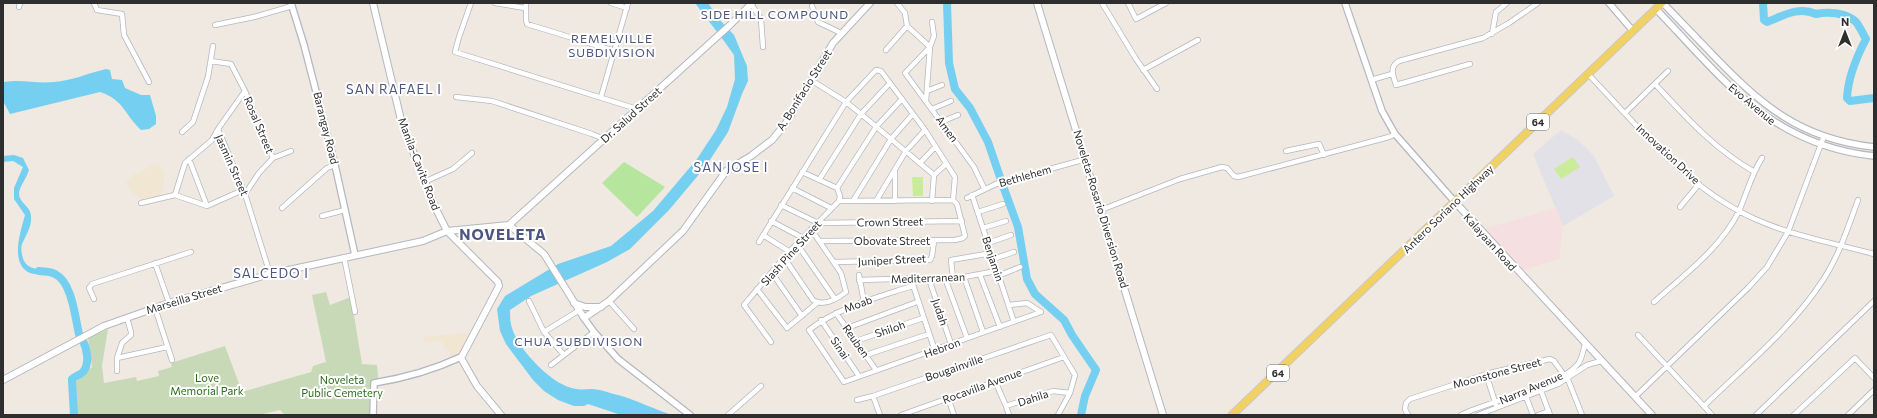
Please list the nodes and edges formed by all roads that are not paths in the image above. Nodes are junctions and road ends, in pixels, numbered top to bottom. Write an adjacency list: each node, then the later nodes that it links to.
1 (94, 3): 43 (street)
2 (373, 3): 96 (main road, Manila-Cavite Road)
3 (471, 3): 51 (street)
4 (495, 3): 20 (street)
5 (611, 3): 19 (street)
6 (870, 3): 27 (main road, A. Bonifacio Street)
7 (897, 3): 25 (street)
8 (1037, 3): 87 (main road, Noveleta-Rosario Diversion Road)
9 (1102, 3): 37 (street)
10 (1128, 3): 11 (street)
11 (1166, 3)
12 (1345, 3): 42 (street, Kalayaan Road)
13 (1507, 3): 28 (street)
14 (1538, 3): 28 (street)
15 (1610, 3): 26 (street)
16 (1663, 3): 22 (main road, Antero Soriano Highway / 64); 52 (street, Evo Avenue)
17 (751, 4): 31 (street); 58 (main road, Dr. Salud Street)
18 (292, 5): 24 (street); 89 (street, Barangay Road)
19 (627, 5): 34 (street)
20 (526, 6): 34 (street)
21 (812, 6): 27 (street)
22 (1656, 9): 26 (main road, Antero Soriano Highway / 64); 57 (street, Evo Avenue)
23 (932, 22): 32 (street)
24 (215, 25)
25 (907, 26): 32 (street); 33 (street)
26 (1633, 31): 40 (main road, Antero Soriano Highway / 64)
27 (841, 33): 41 (main road, A. Bonifacio Street)
28 (1492, 34): 39 (street)
29 (1198, 40): 37 (street)
30 (213, 46): 35 (street)
31 (763, 47)
32 (930, 47): 48 (street); 55 (street, Amen)
33 (886, 50)
34 (615, 52): 51 (street)
35 (211, 61): 49 (street, Rosal Street); 68 (street)
36 (1470, 64): 39 (street)
37 (1143, 70): 47 (street)
38 (1668, 71): 45 (street)
39 (1392, 74): 42 (street)
40 (1588, 74): 60 (street, Innovation Drive); 112 (main road, Antero Soriano Highway / 64)
41 (810, 80): 56 (street); 169 (main road, A. Bonifacio Street)
42 (1371, 80): 69 (street, Kalayaan Road)
43 (149, 82)
44 (890, 83): 53 (street); 56 (street); 61 (street)
45 (1655, 84): 60 (street); 92 (street)
46 (942, 85): 48 (street)
47 (1157, 89)
48 (927, 91): 55 (street)
49 (245, 92): 66 (street); 84 (street, Rosal Street)
50 (456, 97): 71 (street)
51 (601, 97): 58 (street)
52 (1758, 99): 57 (street); 70 (street, Evo Avenue)
53 (902, 100): 62 (street); 65 (street)
54 (951, 100): 59 (street)
55 (926, 101): 59 (street, Amen)
56 (846, 102): 61 (street); 93 (street)
57 (1752, 106): 73 (street, Evo Avenue)
58 (637, 109): 71 (main road, Dr. Salud Street)
59 (932, 109): 64 (street, Amen)
60 (1625, 113): 97 (street, Innovation Drive)
61 (861, 114): 65 (street); 95 (street)
62 (913, 114): 67 (street); 72 (street)
63 (958, 115): 64 (street)
64 (942, 122): 100 (street, Amen)
65 (876, 127): 72 (street); 99 (street)
66 (218, 129): 86 (street, Jasmin Street); 101 (street, Jasmin Street)
67 (925, 130): 75 (street); 78 (street)
68 (182, 132)
69 (1395, 134): 81 (street); 112 (street, Kalayaan Road)
70 (1824, 136): 73 (street); 74 (street, Evo Avenue)
71 (604, 139): 129 (main road, Dr. Salud Street)
72 (891, 139): 78 (street); 108 (street)
73 (1821, 145): 82 (street, Evo Avenue); 133 (street)
74 (1864, 146): 76 (street, Evo Avenue); 82 (street)
75 (935, 147): 88 (street); 90 (street)
76 (1874, 147)
77 (291, 151): 84 (street)
78 (906, 151): 88 (street); 91 (street)
79 (1286, 151): 81 (street)
80 (472, 152): 96 (street)
81 (1324, 155): 121 (street)
82 (1863, 155): 83 (street, Evo Avenue)
83 (1874, 156)
84 (273, 158): 101 (street)
85 (1762, 158): 92 (street)
86 (189, 159): 102 (street, Jasmin Street); 116 (street)
87 (1086, 159): 100 (street, Bethlehem); 121 (main road, Noveleta-Rosario Diversion Road)
88 (920, 163): 94 (street)
89 (335, 165): 118 (street); 120 (street, Barangay Road)
90 (946, 165): 94 (street); 105 (street)
91 (895, 169): 110 (street); 111 (street)
92 (1753, 171): 122 (street)
93 (802, 172): 95 (street); 98 (street)
94 (934, 175): 109 (street)
95 (820, 180): 99 (street)
96 (424, 182): 132 (main road, Manila-Cavite Road)
97 (1699, 184): 117 (street); 122 (street, Innovation Drive)
98 (792, 188): 115 (street); 119 (street)
99 (837, 188): 107 (street)
100 (984, 188): 103 (street, Bethlehem)
101 (244, 192): 116 (street); 157 (street, Jasmin Street)
102 (175, 195): 113 (street); 116 (street)
103 (972, 195): 104 (street, Bethlehem); 123 (street, Benjamin)
104 (967, 198)
105 (953, 200): 109 (street); 127 (street)
106 (1858, 200): 142 (street)
107 (838, 201): 108 (street); 119 (street, Slash Pine Street)
108 (853, 201): 110 (street)
109 (932, 201): 111 (street)
110 (876, 202): 111 (street)
111 (895, 202)
112 (1454, 202): 201 (main road, Kalayaan Road); 246 (main road, Antero Soriano Highway / 64)
113 (141, 203)
114 (1003, 204): 123 (street)
115 (781, 205): 126 (street); 128 (street)
116 (207, 206)
117 (1680, 207)
118 (282, 208)
119 (831, 208): 128 (street, Slash Pine Street)
120 (345, 210): 124 (street); 148 (street, Barangay Road)
121 (1101, 210): 245 (main road, Noveleta-Rosario Diversion Road)
122 (1739, 211): 133 (street, Innovation Drive); 174 (street)
123 (978, 212): 130 (street, Benjamin)
124 (322, 216)
125 (1006, 220): 130 (street)
126 (771, 221): 134 (street); 136 (street)
127 (962, 221): 128 (street, Crown Street); 138 (street, Obovate Street)
128 (818, 223): 131 (street, Slash Pine Street)
129 (509, 225): 132 (main road, Marseilla Street); 171 (main road)
130 (983, 228): 140 (street, Benjamin)
131 (811, 229): 136 (street, Slash Pine Street); 137 (street)
132 (447, 231): 148 (main road, Marseilla Street); 206 (main road, Manila-Cavite Road)
133 (1788, 232): 142 (street, Innovation Drive); 212 (street)
134 (763, 234): 139 (street); 144 (street)
135 (1011, 235): 140 (street)
136 (803, 238): 141 (street, Slash Pine Street)
137 (820, 241): 138 (street, Obovate Street); 152 (street)
138 (934, 241): 152 (street, Juniper Street)
139 (759, 242)
140 (988, 243): 146 (street, Benjamin)
141 (797, 244): 144 (street, Slash Pine Street); 167 (street)
142 (1840, 247): 147 (street, Innovation Drive); 234 (street)
143 (191, 252): 153 (street)
144 (790, 252): 150 (street, Slash Pine Street)
145 (1014, 252): 151 (street)
146 (992, 253): 151 (street, Benjamin); 161 (street)
147 (1874, 254)
148 (355, 255): 149 (main road, Marseilla Street)
149 (344, 257): 157 (main road, Marseilla Street); 181 (street)
150 (785, 259): 155 (street, Slash Pine Street); 176 (street)
151 (994, 259): 156 (street, Benjamin)
152 (834, 262): 167 (street)
153 (155, 263): 166 (street); 175 (street)
154 (1020, 267): 156 (street, Mediterranean)
155 (772, 273): 165 (street, Slash Pine Street); 183 (street)
156 (997, 273): 158 (street, Mediterranean); 177 (street, Benjamin)
157 (270, 274): 175 (main road, Marseilla Street)
158 (980, 275): 159 (street, Mediterranean); 189 (street)
159 (964, 277): 161 (street, Mediterranean); 194 (street)
160 (945, 278): 161 (street, Mediterranean); 163 (street, Mediterranean); 197 (street, Judah)
161 (954, 278)
162 (911, 279): 163 (street, Mediterranean); 164 (street); 172 (street, Mediterranean)
163 (929, 279): 200 (street, Judah)
164 (912, 286): 172 (street, Moab); 173 (street)
165 (757, 289): 183 (street); 199 (street, Slash Pine Street)
166 (94, 298)
167 (835, 299): 176 (street)
168 (528, 301): 192 (street)
169 (610, 301): 178 (main road, A. Bonifacio Street); 191 (street)
170 (1874, 301): 255 (street)
171 (573, 302): 178 (main road); 180 (main road)
172 (864, 302): 182 (street, Moab)
173 (917, 302): 186 (street); 190 (street)
174 (1654, 302)
175 (169, 303): 179 (main road, Marseilla Street)
176 (817, 303): 183 (street)
177 (1009, 305): 188 (street, Benjamin); 188 (street, Hebron)
178 (601, 307): 185 (main road, A. Bonifacio Street)
179 (155, 308): 184 (main road, Marseilla Street); 202 (street)
180 (578, 311): 185 (main road); 192 (street)
181 (354, 312)
182 (836, 312): 187 (street, Moab); 190 (street, Reuben)
183 (802, 316)
184 (127, 318): 208 (street); 220 (main road, Marseilla Street)
185 (584, 318): 193 (street)
186 (923, 318): 195 (street); 198 (street, Shiloh)
187 (822, 320): 217 (street, Sinai); 222 (street, Moab)
188 (1014, 322): 189 (street, Hebron)
189 (1000, 327): 194 (street, Hebron)
190 (847, 328): 198 (street, Reuben)
191 (634, 329)
192 (544, 332): 204 (street)
193 (594, 332): 204 (street); 238 (street)
194 (983, 332): 197 (street, Hebron)
195 (929, 334): 203 (street); 205 (street)
196 (1638, 335): 212 (street)
197 (967, 338): 200 (street, Hebron)
198 (856, 341): 205 (street, Reuben)
199 (771, 342)
200 (951, 344): 203 (street, Hebron)
201 (1585, 344): 210 (main road, Kalayaan Road); 216 (street, Narra Avenue)
202 (167, 347): 208 (street); 209 (street)
203 (935, 350): 213 (street, Hebron)
204 (564, 355): 211 (street)
205 (866, 355): 213 (street, Reuben)
206 (461, 356): 236 (street); 237 (main road)
207 (1064, 357): 221 (street, Rocavilla Avenue); 226 (street); 228 (street, Bougainville)
208 (118, 358): 214 (street)
209 (172, 360)
210 (1601, 362): 219 (street, Narra Avenue); 229 (main road, Kalayaan Road)
211 (551, 365)
212 (1667, 366): 229 (street); 234 (street)
213 (876, 370): 217 (street, Hebron)
214 (117, 371)
215 (1486, 374): 216 (street, Moonstone Street); 232 (street); 247 (street, Moonstone Street)
216 (1564, 374): 219 (street, Moonstone Street); 227 (street, Narra Avenue)
217 (859, 376): 222 (street, Hebron)
218 (1874, 378): 256 (street)
219 (1568, 379): 225 (street, Narra Avenue); 252 (street, Moonstone Street)
220 (3, 380)
221 (995, 381): 230 (street, Rocavilla Avenue); 233 (street)
222 (844, 382)
223 (761, 386): 239 (street)
224 (1874, 390): 257 (street)
225 (1541, 391): 227 (street, Narra Avenue); 235 (street)
226 (1070, 393): 233 (street, Dahila); 244 (street)
227 (1525, 395): 232 (street, Narra Avenue); 250 (street)
228 (873, 396): 231 (street, Bougainville); 240 (street)
229 (1634, 397): 253 (main road, Kalayaan Road)
230 (948, 398): 241 (street, Rocavilla Avenue); 242 (street)
231 (857, 400)
232 (1496, 405): 248 (street, Narra Avenue); 249 (street, Narra Avenue)
233 (1006, 406): 243 (street, Dahila)
234 (1704, 406): 254 (street)
235 (1550, 413): 251 (street)
236 (373, 415)
237 (501, 415)
238 (690, 415)
239 (728, 415)
240 (880, 415)
241 (901, 415)
242 (954, 415)
243 (1009, 415)
244 (1058, 415)
245 (1163, 415)
246 (1232, 415)
247 (1408, 415)
248 (1461, 415)
249 (1478, 415)
250 (1533, 415)
251 (1538, 415)
252 (1582, 415)
253 (1652, 415)
254 (1712, 415)
255 (1756, 415)
256 (1794, 415)
257 (1848, 415)

